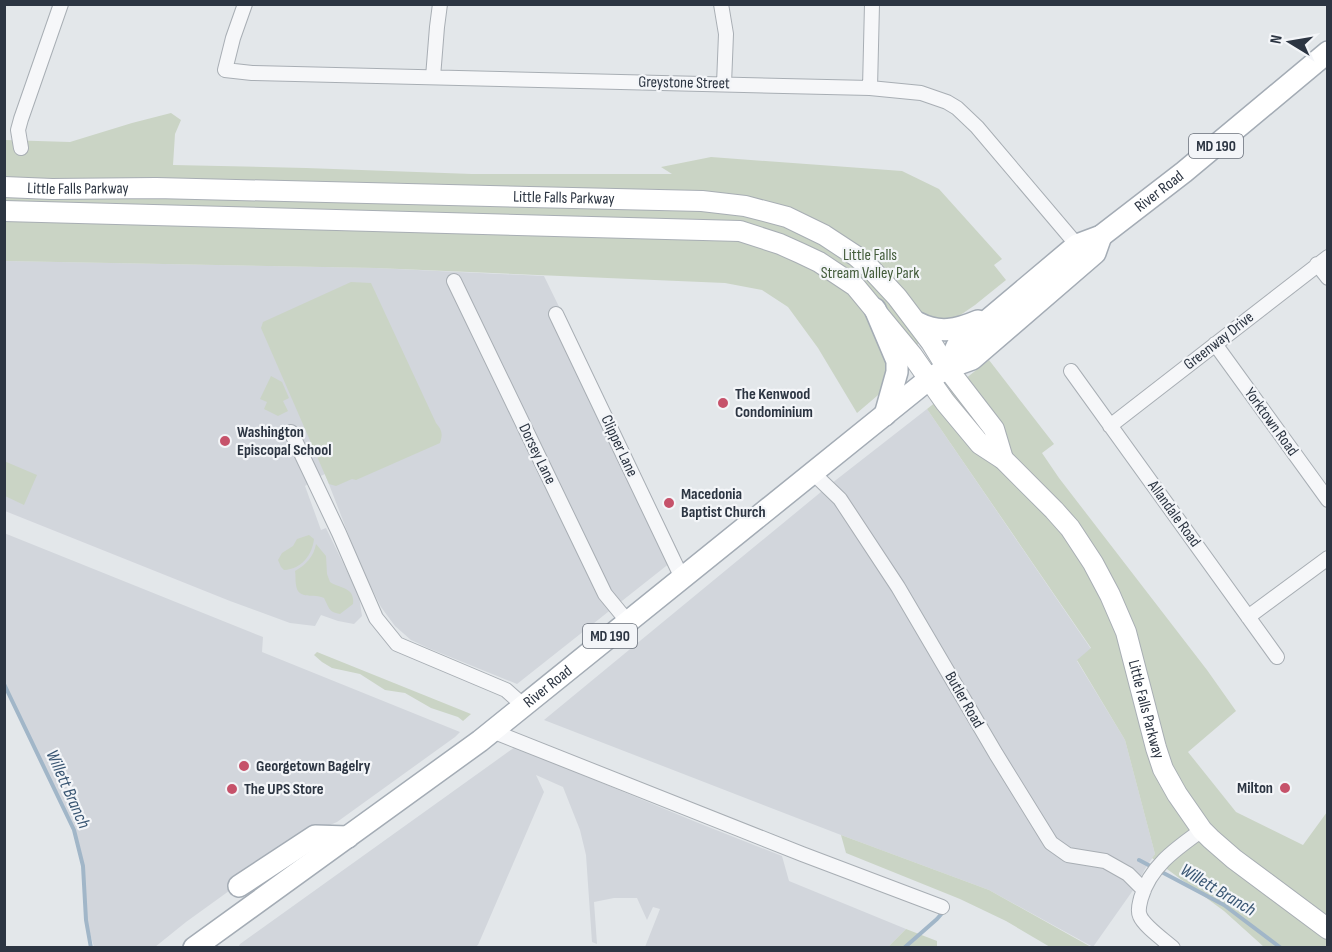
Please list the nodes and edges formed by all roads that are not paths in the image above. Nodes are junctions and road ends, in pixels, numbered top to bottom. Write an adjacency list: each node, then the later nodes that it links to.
1 (61, 4): 10 (street)
2 (245, 4): 7 (street, Greystone Street)
3 (440, 4): 7 (street)
4 (721, 4): 8 (street)
5 (872, 4): 9 (street)
6 (1326, 55): 13 (main road, River Road / MD 190)
7 (433, 77): 8 (street, Greystone Street)
8 (724, 84): 9 (street, Greystone Street)
9 (870, 88): 14 (street, Greystone Street)
10 (21, 148)
11 (4, 187): 22 (main road, Little Falls Parkway)
12 (4, 211): 19 (main road, Little Falls Parkway)
13 (1101, 236): 14 (main road, River Road / MD 190); 18 (main road, River Road / MD 190)
14 (1077, 245): 18 (main road); 21 (main road, River Road / MD 190)
15 (1322, 261): 16 (street); 23 (street, Greenway Drive)
16 (1328, 278)
17 (454, 281): 34 (street, Dorsey Lane)
18 (1036, 305): 25 (main road, River Road / MD 190)
19 (874, 309): 25 (main road, Little Falls Parkway); 26 (main road)
20 (556, 314): 32 (street, Clipper Lane)
21 (993, 316): 22 (main road); 25 (main road, River Road / MD 190)
22 (918, 323): 25 (main road, Little Falls Parkway)
23 (1215, 344): 27 (street, Greenway Drive); 30 (street, Yorktown Road)
24 (1071, 371): 27 (street, Allandale Road)
25 (938, 374): 26 (main road, River Road / MD 190); 38 (main road, Little Falls Parkway)
26 (885, 415): 29 (main road, River Road / MD 190)
27 (1110, 426): 33 (street, Allandale Road)
28 (291, 432): 36 (street)
29 (813, 473): 32 (main road, River Road / MD 190); 41 (street, Butler Road)
30 (1328, 500)
31 (1328, 558): 33 (street)
32 (682, 578): 34 (main road, River Road / MD 190)
33 (1248, 617): 35 (street, Allandale Road)
34 (628, 622): 36 (main road, River Road / MD 190)
35 (1277, 657)
36 (524, 706): 37 (main road, River Road / MD 190)
37 (492, 731): 39 (main road, River Road / MD 190); 42 (street)
38 (1202, 830): 41 (street); 43 (main road, Little Falls Parkway)
39 (348, 837): 40 (main road); 44 (main road, River Road / MD 190)
40 (239, 886)
41 (1143, 890): 45 (street)
42 (942, 907)
43 (1328, 929)
44 (195, 948)
45 (1173, 948)

